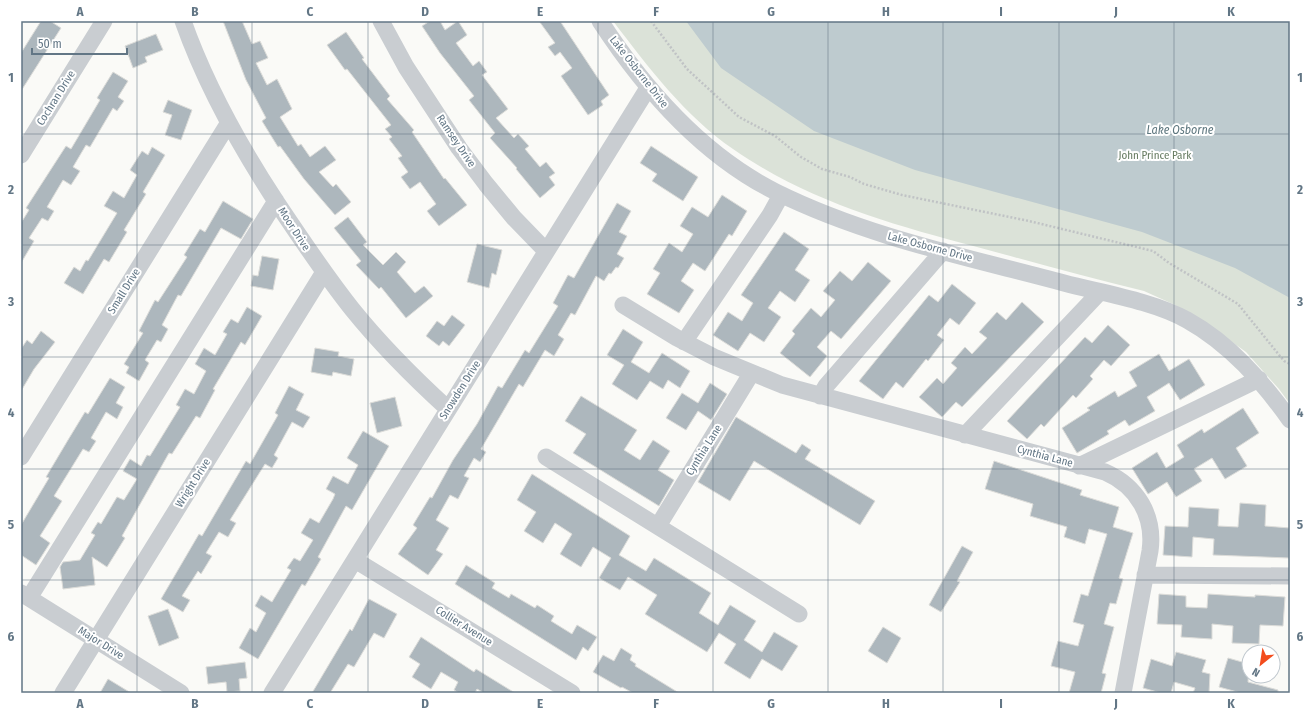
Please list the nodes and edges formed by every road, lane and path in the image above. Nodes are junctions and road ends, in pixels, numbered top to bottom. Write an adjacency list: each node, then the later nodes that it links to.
1 (104, 21): 8 (street, Cochran Drive)
2 (182, 21): 7 (street, Moor Drive)
3 (380, 21): 11 (street, Ramsey Drive)
4 (600, 21): 6 (street, Lake Osborne Drive)
5 (651, 21): 17 (path)
6 (648, 88): 9 (street, Lake Osborne Drive); 11 (street, Snowden Drive)
7 (228, 124): 10 (street, Moor Drive); 24 (street, Small Drive)
8 (21, 155)
9 (781, 195): 12 (street, Lake Osborne Drive); 16 (street)
10 (276, 201): 13 (street, Moor Drive); 31 (street)
11 (546, 251): 21 (street, Snowden Drive)
12 (943, 251): 14 (street, Lake Osborne Drive); 20 (street)
13 (324, 272): 21 (street, Moor Drive); 33 (street, Wright Drive)
14 (1100, 292): 19 (street, Lake Osborne Drive); 23 (street)
15 (623, 305): 16 (street, Cynthia Lane)
16 (684, 342): 18 (street, Cynthia Lane)
17 (1290, 364)
18 (751, 374): 20 (street, Cynthia Lane); 27 (street, Cynthia Lane)
19 (1259, 379): 22 (street, Lake Osborne Drive); 26 (street)
20 (820, 396): 23 (street, Cynthia Lane)
21 (448, 409): 28 (street, Snowden Drive)
22 (1290, 420)
23 (965, 435): 26 (street, Cynthia Lane)
24 (21, 457)
25 (546, 457): 27 (street)
26 (1079, 466): 29 (street, Cynthia Lane)
27 (658, 526): 32 (street)
28 (355, 560): 36 (street, Snowden Drive); 37 (street, Collier Avenue)
29 (1145, 575): 30 (street); 38 (street, Cynthia Lane)
30 (1290, 576)
31 (25, 596): 33 (street, Major Drive)
32 (799, 614)
33 (96, 640): 34 (street, Wright Drive); 35 (street, Major Drive)
34 (63, 693)
35 (181, 693)
36 (272, 693)
37 (572, 693)
38 (1123, 693)

